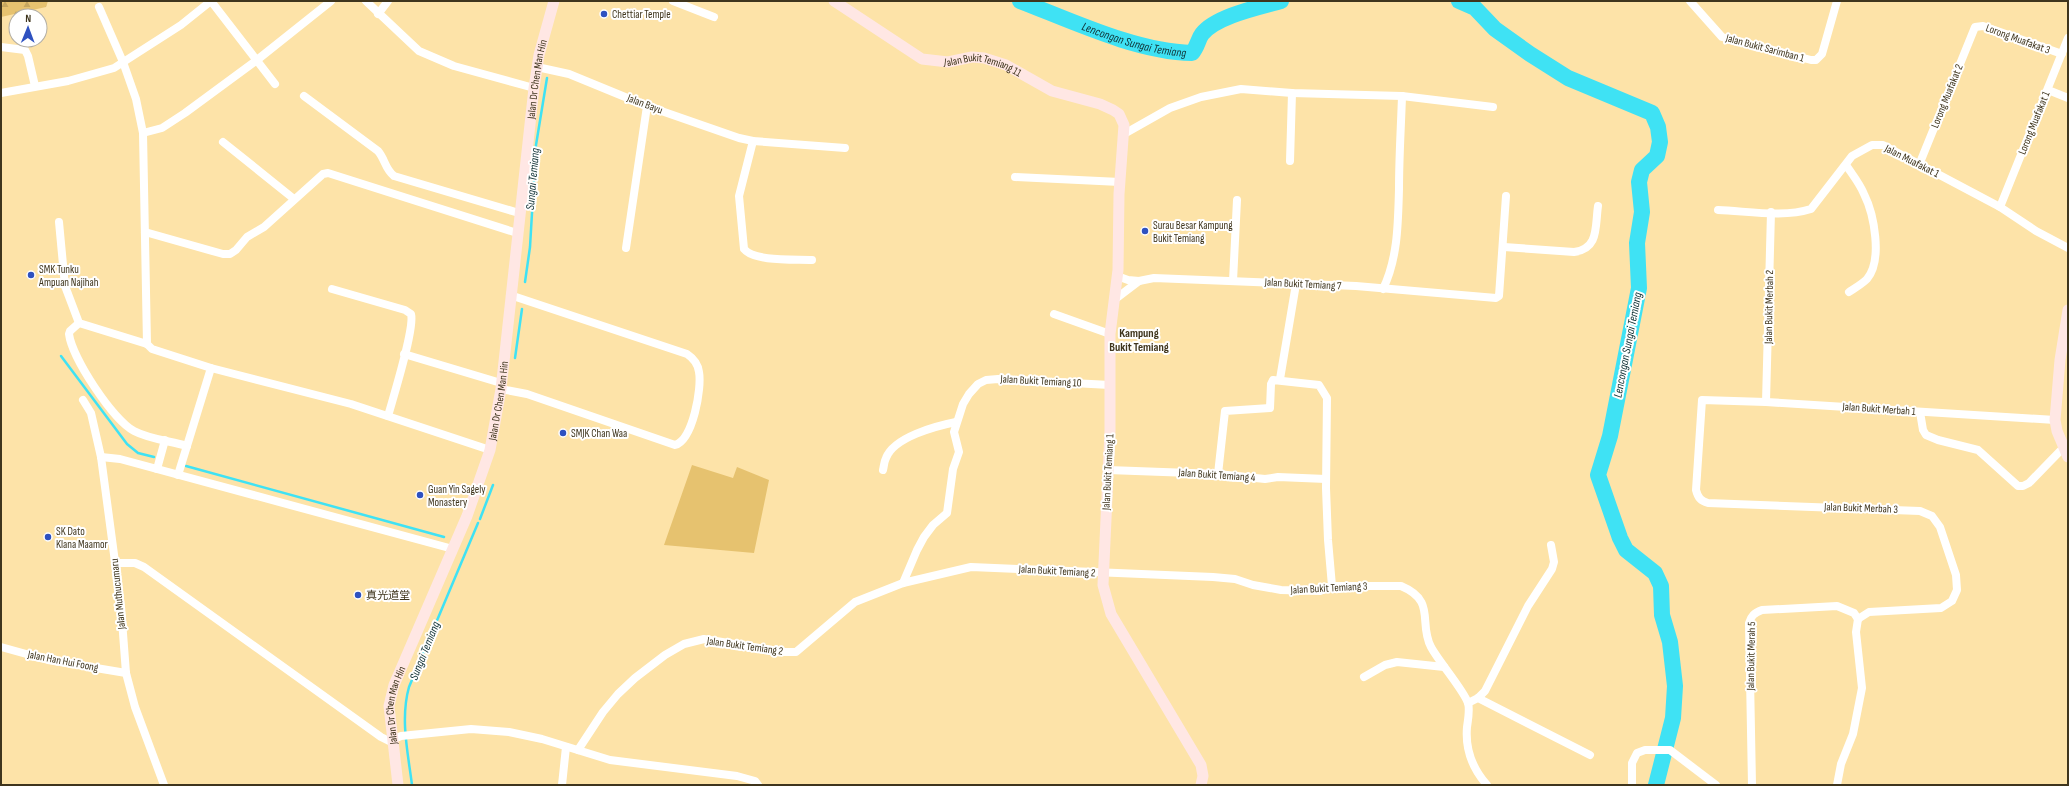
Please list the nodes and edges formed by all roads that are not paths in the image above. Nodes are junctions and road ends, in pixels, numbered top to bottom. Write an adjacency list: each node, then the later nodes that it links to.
1 (211, 1): 17 (street); 18 (street)
2 (331, 1): 17 (street)
3 (366, 1): 11 (street)
4 (388, 1): 11 (street)
5 (554, 1): 19 (street, Jalan Dr Chen Man Hin)
6 (673, 1): 12 (street)
7 (834, 1): 32 (street, Jalan Bukit Temiang 11)
8 (1690, 1): 9 (street, Jalan Bukit Sarimban 1)
9 (1837, 1)
10 (99, 8): 18 (street)
11 (378, 14): 22 (street)
12 (714, 17)
13 (1975, 27): 16 (street, Lorong Muafakat 3); 38 (street, Lorong Muafakat 2)
14 (2068, 38): 16 (street, Lorong Muafakat 1)
15 (1, 47): 21 (street)
16 (2062, 54): 23 (street, Lorong Muafakat 1)
17 (257, 60): 20 (street); 31 (street)
18 (123, 62): 21 (street); 31 (street)
19 (537, 67): 22 (street, Jalan Dr Chen Man Hin); 29 (street, Jalan Bayu)
20 (275, 84)
21 (35, 86): 24 (street)
22 (534, 88): 48 (street, Jalan Dr Chen Man Hin)
23 (2048, 90): 28 (street); 45 (street, Lorong Muafakat 1)
24 (1, 93)
25 (1292, 93): 27 (street); 32 (street); 36 (street)
26 (304, 96): 48 (street)
27 (1402, 96): 30 (street); 61 (street)
28 (2068, 98)
29 (647, 106): 33 (street, Jalan Bayu); 53 (street)
30 (1493, 107)
31 (143, 133): 50 (street)
32 (1124, 134): 40 (street, Jalan Bukit Temiang 1)
33 (753, 141): 35 (street, Jalan Bayu); 55 (street)
34 (223, 142): 42 (street)
35 (844, 148)
36 (1290, 161)
37 (1846, 165): 38 (street, Jalan Muafakat 1); 47 (street, Jalan Muafakat 1); 62 (street)
38 (1919, 165): 45 (street, Jalan Muafakat 1)
39 (1015, 177): 40 (street)
40 (1120, 182): 56 (street, Jalan Bukit Temiang 1)
41 (1506, 196): 52 (street)
42 (294, 199): 50 (street); 51 (street)
43 (1237, 200): 58 (street)
44 (1598, 206): 52 (street)
45 (2000, 207): 54 (street, Jalan Muafakat 1)
46 (1718, 210): 47 (street, Jalan Muafakat 1)
47 (1771, 212): 78 (street, Jalan Bukit Merbah 2)
48 (519, 213): 51 (street, Jalan Dr Chen Man Hin)
49 (60, 222): 67 (street)
50 (145, 232): 69 (street)
51 (517, 233): 63 (street, Jalan Dr Chen Man Hin)
52 (1504, 247): 61 (street, Jalan Bukit Temiang 7)
53 (626, 248)
54 (2068, 248)
55 (812, 260)
56 (1117, 276): 57 (street, Jalan Bukit Temiang 7); 64 (street, Jalan Bukit Temiang 1)
57 (1139, 280): 58 (street, Jalan Bukit Temiang 7); 64 (street)
58 (1233, 281): 59 (street, Jalan Bukit Temiang 7)
59 (1296, 284): 61 (street, Jalan Bukit Temiang 7); 73 (street)
60 (332, 289): 70 (street)
61 (1384, 289)
62 (1849, 292)
63 (510, 295): 75 (street, Jalan Dr Chen Man Hin); 75 (street)
64 (1114, 300): 68 (street, Jalan Bukit Temiang 1)
65 (2068, 310): 71 (street)
66 (1054, 314): 68 (street)
67 (79, 323): 69 (street); 83 (street)
68 (1110, 334): 74 (street, Jalan Bukit Temiang 1)
69 (147, 344): 72 (street)
70 (404, 354): 75 (street); 80 (street)
71 (2064, 361): 81 (street)
72 (211, 368): 80 (street); 84 (street)
73 (1280, 379): 91 (street); 93 (street)
74 (1110, 385): 82 (street, Jalan Bukit Temiang 10); 90 (street, Jalan Bukit Temiang 1)
75 (501, 386): 85 (street, Jalan Dr Chen Man Hin)
76 (83, 400): 87 (street, Jalan Muthucumaru)
77 (1702, 400): 78 (street, Jalan Bukit Merbah 1); 100 (street, Jalan Bukit Merbah 3)
78 (1766, 402): 79 (street, Jalan Bukit Merbah 1)
79 (1920, 412): 81 (street, Jalan Bukit Merbah 1); 86 (street)
80 (388, 416): 85 (street)
81 (2055, 420): 86 (street)
82 (956, 422): 89 (street); 98 (street, Jalan Bukit Temiang 10)
83 (165, 440): 84 (street); 88 (street)
84 (187, 446): 92 (street)
85 (490, 450): 95 (street, Jalan Dr Chen Man Hin)
86 (2066, 452)
87 (100, 456): 88 (street); 96 (street, Jalan Muthucumaru)
88 (157, 469): 92 (street)
89 (883, 470)
90 (1108, 470): 91 (street, Jalan Bukit Temiang 4); 97 (street, Jalan Bukit Temiang 1)
91 (1218, 474): 93 (street, Jalan Bukit Temiang 4)
92 (178, 475): 95 (street)
93 (1326, 479): 99 (street)
94 (1551, 545): 105 (street)
95 (452, 549): 107 (street, Jalan Dr Chen Man Hin)
96 (116, 563): 103 (street, Jalan Muthucumaru); 107 (street)
97 (1103, 573): 98 (street, Jalan Bukit Temiang 2); 99 (street, Jalan Bukit Temiang 3); 115 (street, Jalan Bukit Temiang 1)
98 (903, 583): 109 (street, Jalan Bukit Temiang 2)
99 (1332, 586): 102 (street, Jalan Bukit Temiang 3)
100 (1858, 619): 119 (street, Jalan Bukit Merah 5); 120 (street)
101 (1, 647): 103 (street, Jalan Han Hui Foong)
102 (1444, 667): 104 (street); 106 (street, Jalan Bukit Temiang 3)
103 (126, 673): 111 (street, Jalan Muthucumaru)
104 (1364, 677)
105 (1478, 698): 106 (street); 110 (street)
106 (1468, 703): 116 (street)
107 (396, 738): 108 (street); 112 (street, Jalan Dr Chen Man Hin)
108 (566, 747): 109 (street); 113 (street)
109 (578, 750): 114 (street)
110 (1590, 755)
111 (164, 785)
112 (398, 785)
113 (562, 785)
114 (758, 785)
115 (1201, 785)
116 (1487, 785)
117 (1632, 785): 118 (street)
118 (1716, 785)
119 (1752, 785)
120 (1837, 785)

